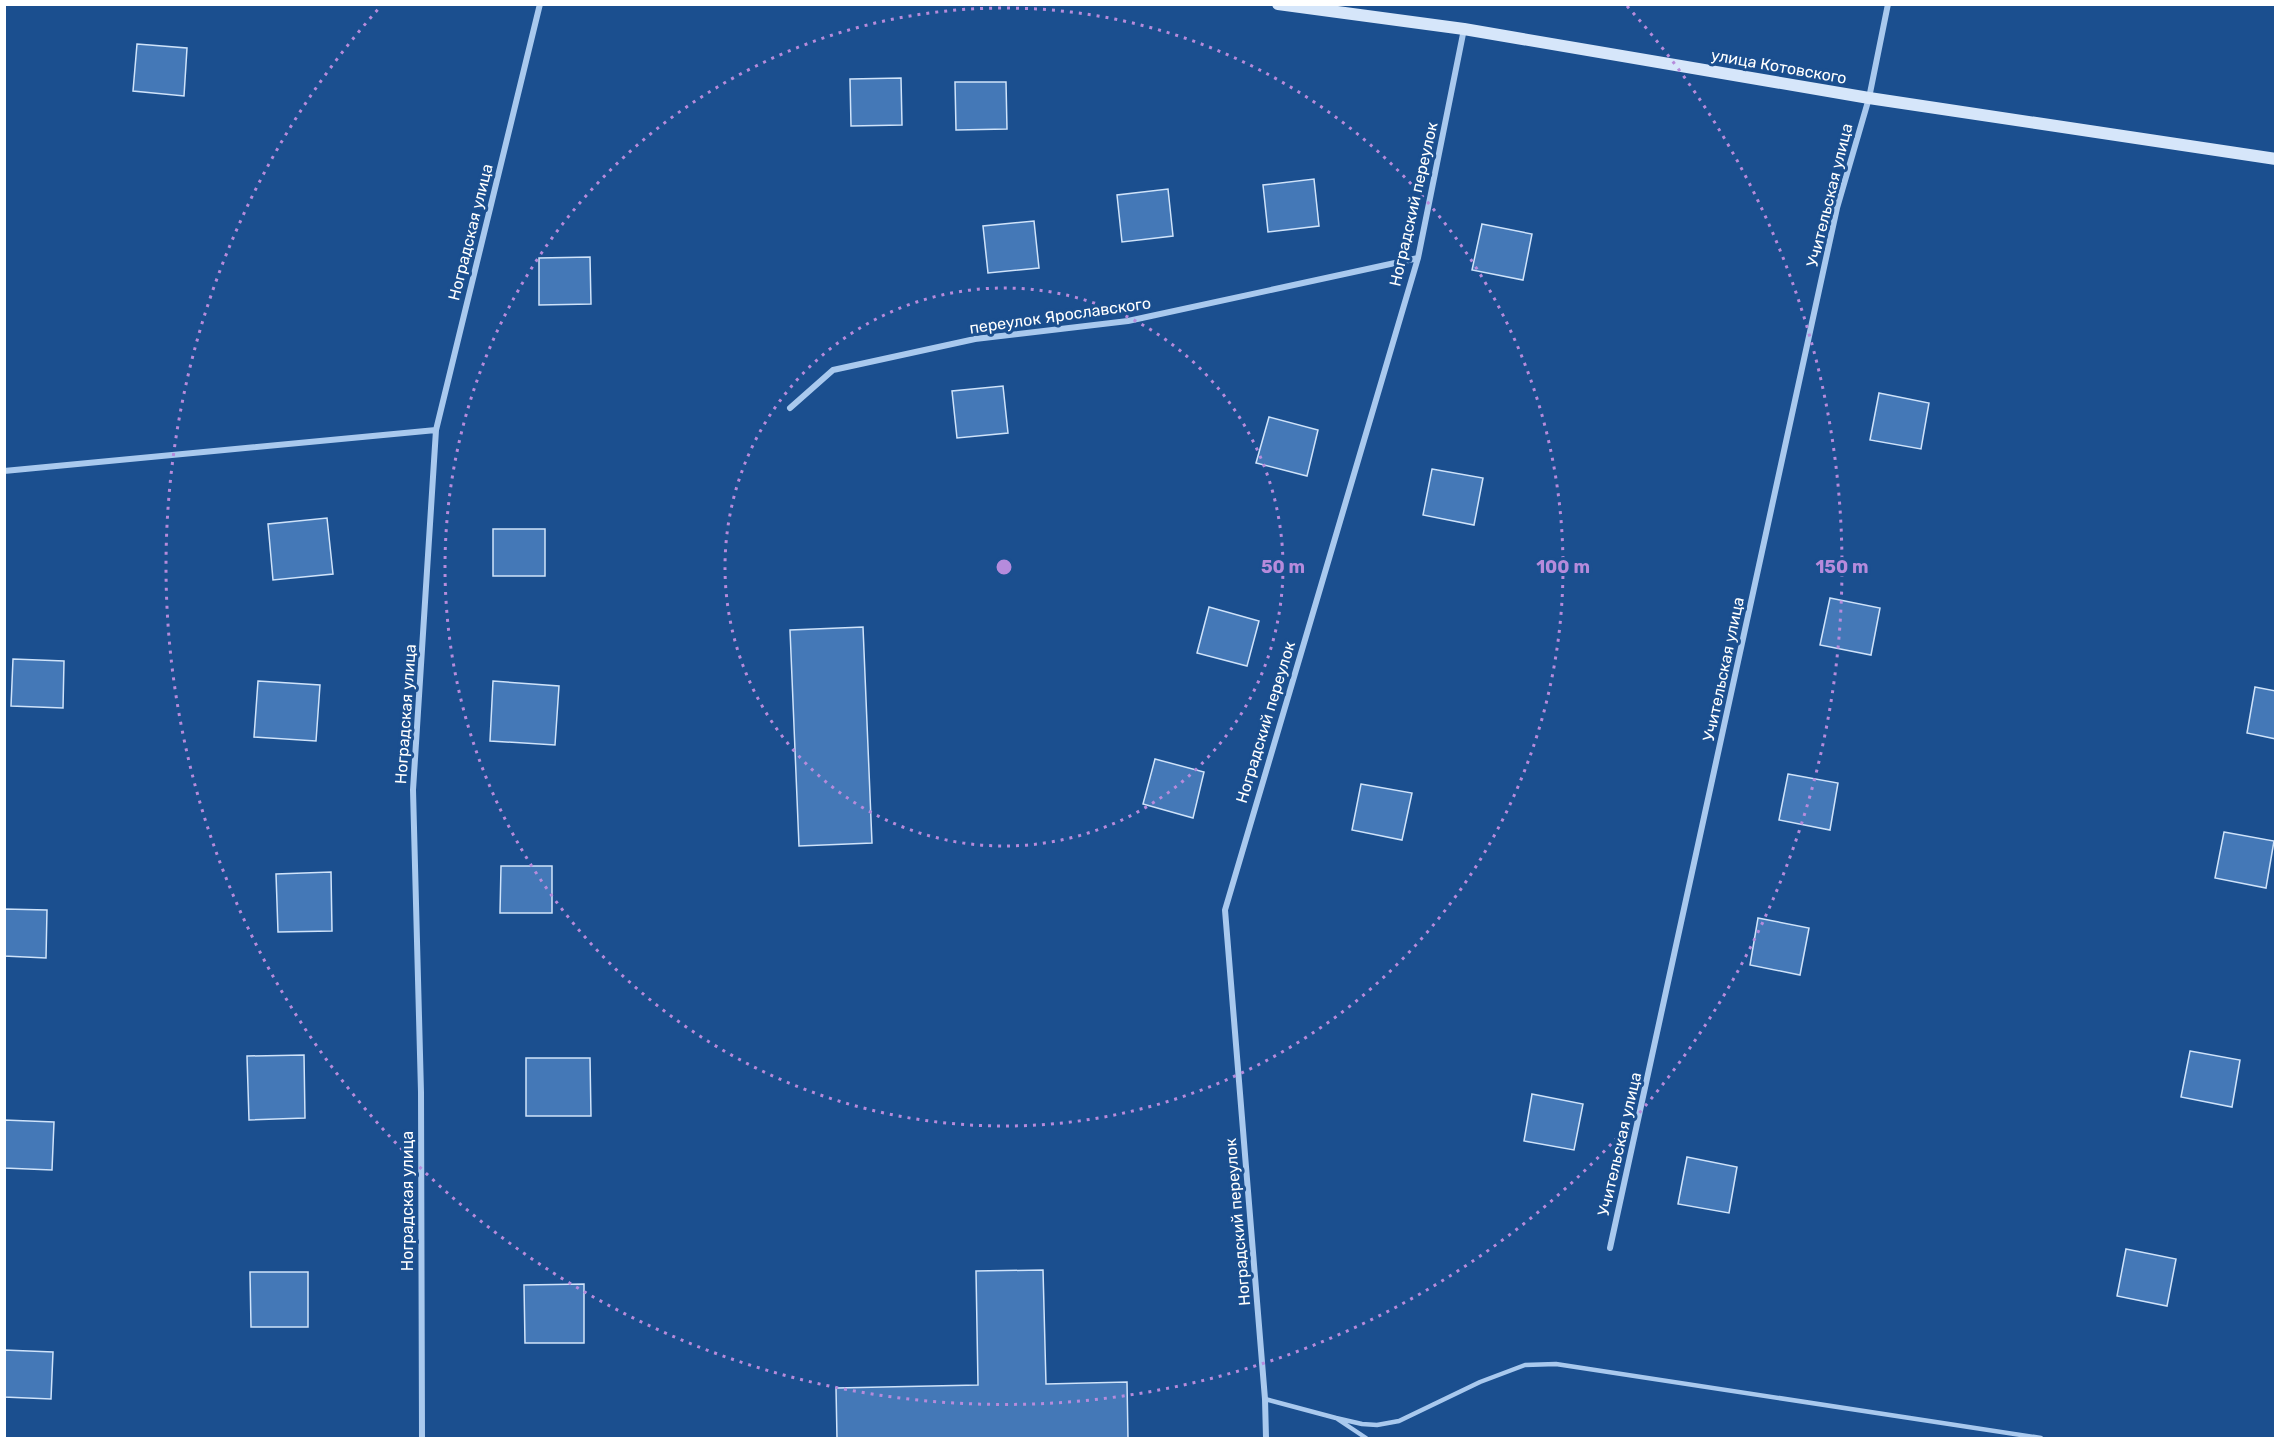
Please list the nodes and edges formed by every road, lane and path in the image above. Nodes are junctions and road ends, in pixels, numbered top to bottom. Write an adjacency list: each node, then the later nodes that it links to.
1 (540, 4): 9 (street, Ноградская улица)
2 (1278, 4): 4 (main road, улица Котовского)
3 (1888, 4): 5 (street, Учительская улица)
4 (1464, 29): 5 (main road, улица Котовского); 7 (street, Ноградский переулок)
5 (1869, 98): 6 (main road, улица Котовского); 11 (street, Учительская улица)
6 (2276, 159)
7 (1418, 258): 8 (street, переулок Ярославского); 12 (street, Ноградский переулок)
8 (790, 408)
9 (436, 429): 10 (street); 14 (street, Ноградская улица)
10 (4, 471)
11 (1610, 1248)
12 (1265, 1399): 13 (lane); 15 (street, Ноградский переулок)
13 (1336, 1418): 16 (lane); 17 (lane)
14 (422, 1438)
15 (1266, 1438)
16 (1366, 1438)
17 (2041, 1438)

